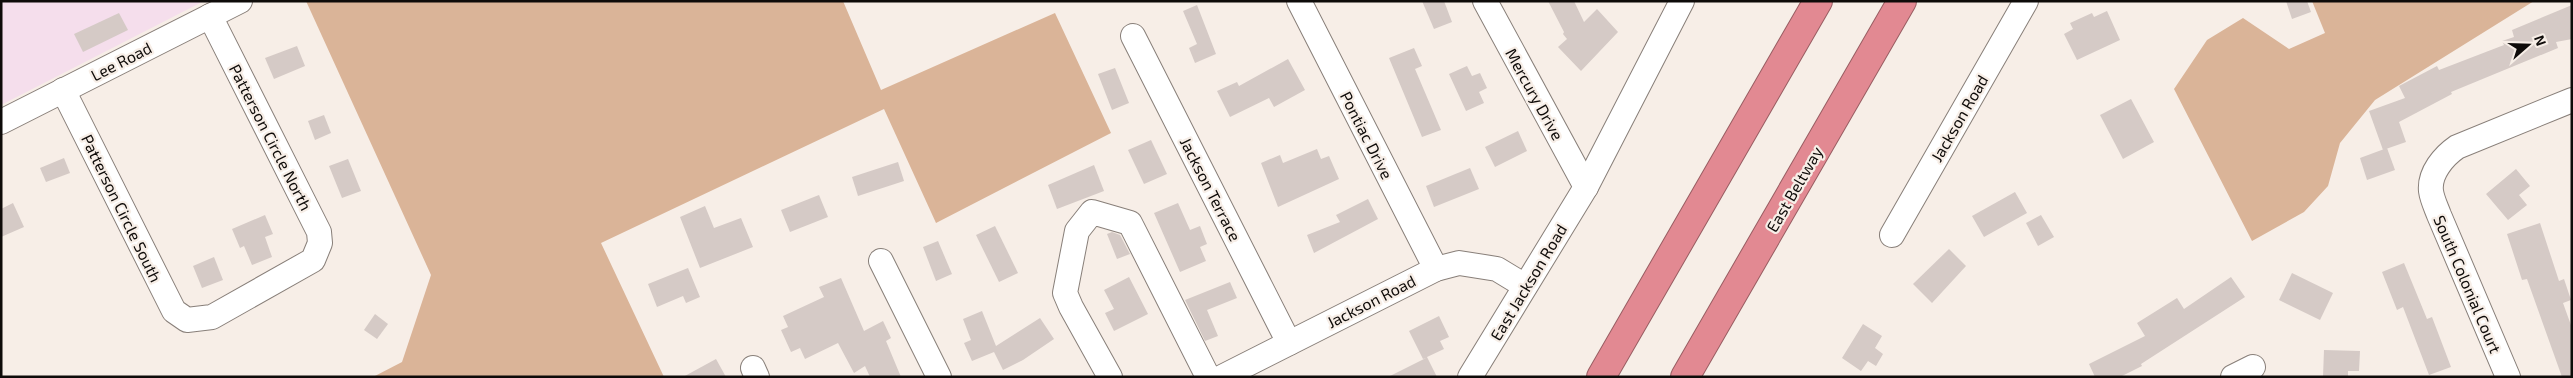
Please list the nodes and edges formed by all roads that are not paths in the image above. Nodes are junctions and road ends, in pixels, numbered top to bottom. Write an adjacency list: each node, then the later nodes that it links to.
1 (240, 1): 8 (street, Lee Road)
2 (1299, 1): 16 (street, Pontiac Drive)
3 (1485, 1): 13 (street, Mercury Drive)
4 (1818, 1): 25 (highway)
5 (1902, 1): 26 (highway, East Beltway)
6 (2026, 1): 14 (street, Jackson Road)
7 (1673, 7): 13 (street)
8 (210, 16): 10 (street, Lee Road); 18 (street, Patterson Circle North)
9 (1133, 36): 19 (street, Jackson Terrace)
10 (63, 90): 12 (street, Lee Road); 18 (street, Patterson Circle South)
11 (2572, 100): 27 (street, South Colonial Court)
12 (1, 122)
13 (1586, 187): 17 (street, East Jackson Road)
14 (1892, 235)
15 (880, 261): 20 (street)
16 (1436, 269): 17 (street, Jackson Road); 19 (street, Jackson Road)
17 (1525, 286): 24 (street, East Jackson Road)
18 (187, 320)
19 (1289, 343): 23 (street, Jackson Road)
20 (940, 377)
21 (1110, 377): 22 (street)
22 (1208, 377)
23 (1222, 377)
24 (1470, 377)
25 (1601, 377)
26 (1685, 377)
27 (2508, 377)

